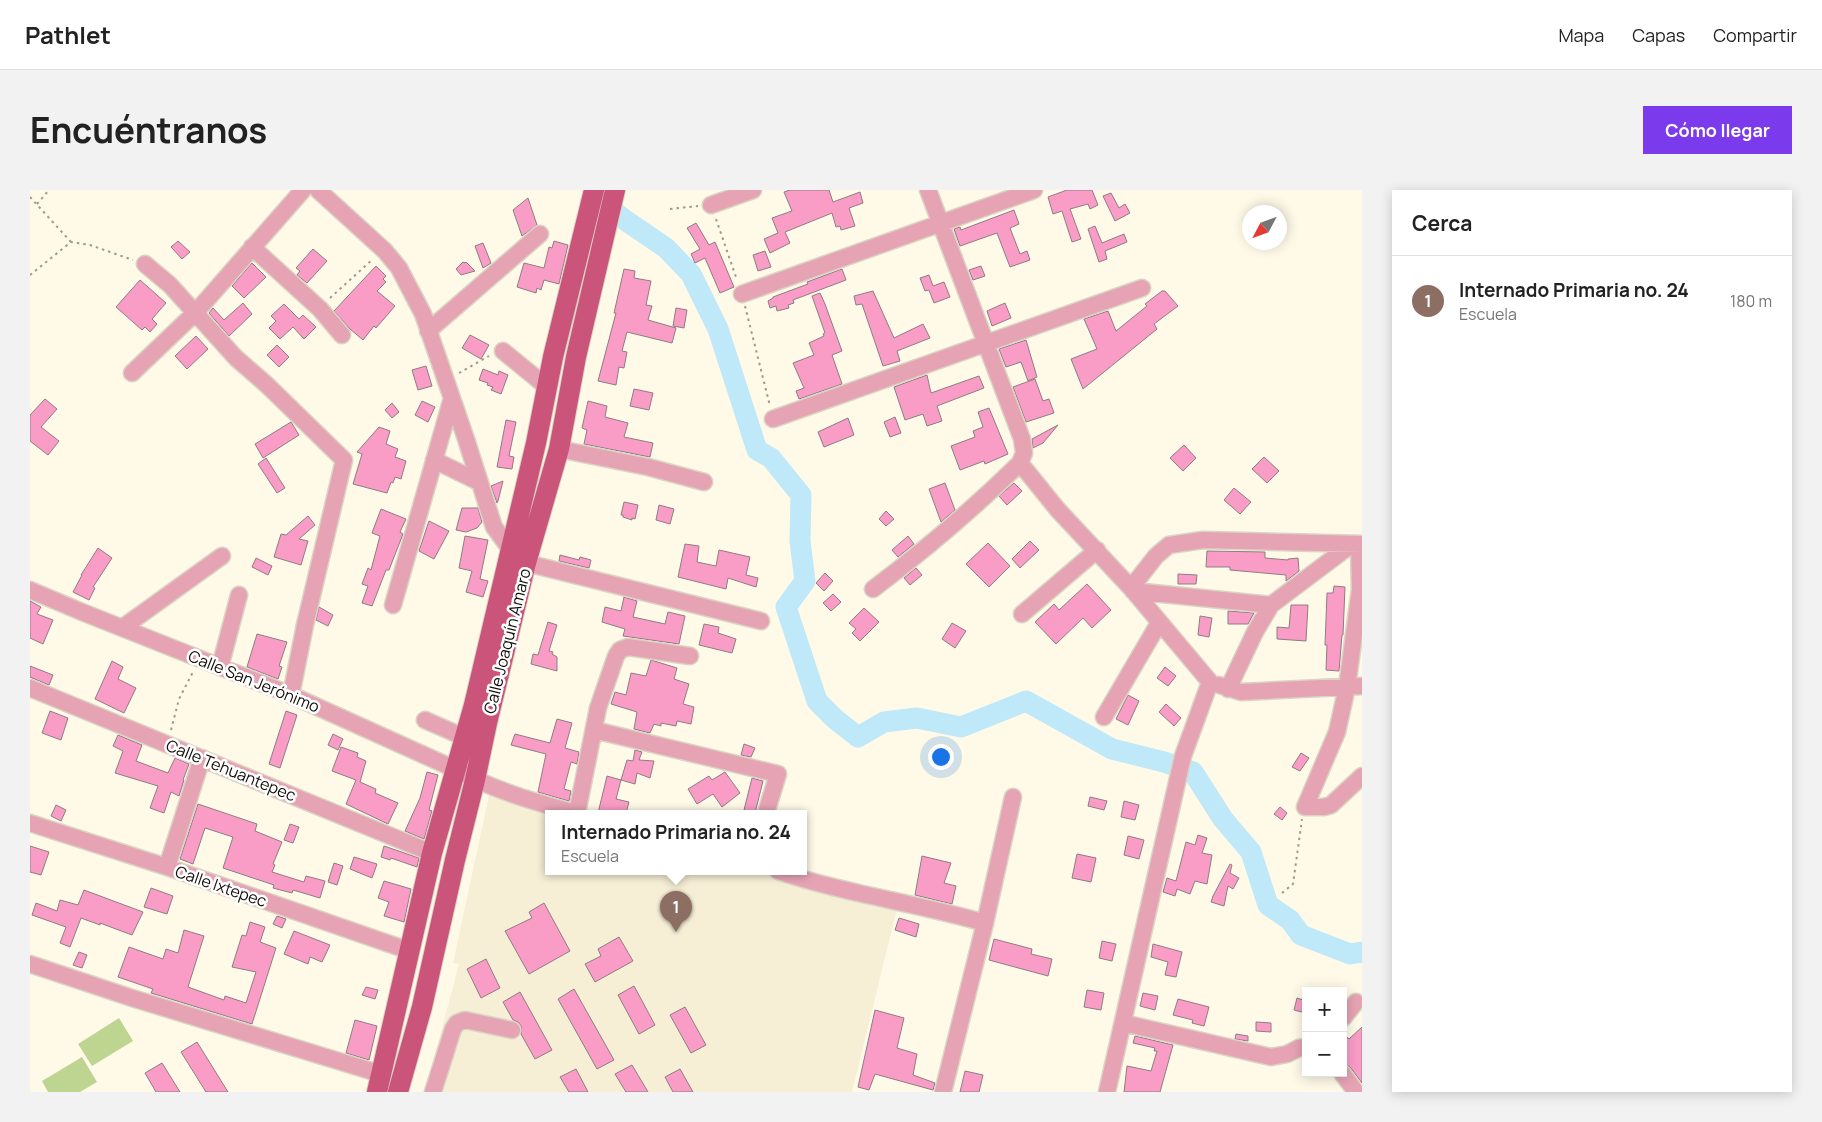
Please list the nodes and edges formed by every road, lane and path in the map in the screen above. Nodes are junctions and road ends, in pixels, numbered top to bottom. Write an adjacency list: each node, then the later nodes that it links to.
1 (49, 190): 10 (path)
2 (303, 190): 15 (street)
3 (318, 190): 16 (street)
4 (594, 190): 29 (main road, Calle Joaquín Amaro)
5 (753, 190): 11 (street)
6 (928, 190): 12 (street)
7 (1034, 190): 12 (street)
8 (615, 192): 32 (main road, Calle Joaquín Amaro)
9 (30, 197): 10 (path)
10 (37, 204): 14 (path)
11 (711, 205)
12 (939, 223): 20 (street); 25 (street)
13 (540, 234): 23 (street)
14 (71, 242): 17 (path); 18 (path)
15 (252, 247): 21 (street); 22 (street)
16 (385, 251): 21 (path); 23 (street)
17 (145, 264): 22 (street)
18 (30, 276)
19 (1142, 288): 25 (street)
20 (742, 294)
21 (320, 309): 24 (street)
22 (196, 312): 27 (street); 58 (street)
23 (428, 331): 28 (street)
24 (342, 335)
25 (986, 344): 31 (street); 34 (street)
26 (503, 351): 28 (path); 29 (street)
27 (132, 373)
28 (445, 379): 30 (street)
29 (547, 387): 40 (main road, Calle Joaquín Amaro)
30 (452, 398): 33 (street); 35 (street)
31 (773, 419)
32 (559, 449): 36 (street); 40 (main road, Calle Joaquín Amaro)
33 (434, 460): 35 (street); 45 (street)
34 (1020, 463): 38 (street); 43 (street)
35 (479, 482): 40 (street)
36 (704, 482)
37 (1358, 544): 41 (street); 46 (street); 55 (street)
38 (1097, 550): 41 (street); 47 (street)
39 (222, 556): 50 (street)
40 (519, 557): 48 (street); 62 (main road, Calle Joaquín Amaro); 67 (main road, Calle Joaquín Amaro)
41 (1132, 589): 46 (street); 49 (street)
42 (30, 590): 50 (street, Calle San Jerónimo)
43 (874, 590)
44 (239, 595): 53 (street)
45 (393, 605)
46 (1271, 605): 57 (street)
47 (1022, 614)
48 (762, 621)
49 (1159, 623): 54 (street); 59 (street)
50 (122, 628): 52 (street, Calle San Jerónimo)
51 (690, 656): 61 (street)
52 (203, 660): 53 (street, Calle San Jerónimo); 63 (path)
53 (220, 667): 58 (street, Calle San Jerónimo)
54 (1210, 682): 57 (street); 83 (street)
55 (1354, 687): 57 (street); 69 (street)
56 (30, 688): 63 (street, Calle Tehuantepec)
57 (1228, 689)
58 (291, 695): 65 (street, Calle San Jerónimo)
59 (1104, 717)
60 (425, 720): 62 (street)
61 (594, 730): 71 (street); 72 (street)
62 (466, 738): 65 (main road, Calle Joaquín Amaro)
63 (169, 745): 64 (street, Calle Tehuantepec)
64 (202, 758): 74 (street, Calle Tehuantepec); 75 (street)
65 (457, 770): 67 (street, Calle San Jerónimo); 74 (main road, Calle Joaquín Amaro)
66 (1362, 776): 69 (street)
67 (475, 780): 70 (street, Calle San Jerónimo); 89 (main road, Calle Joaquín Amaro)
68 (1013, 797): 78 (street)
69 (1305, 807): 77 (path)
70 (564, 810)
71 (577, 810)
72 (767, 810)
73 (30, 823): 75 (street, Calle Ixtepec)
74 (432, 853): 79 (main road, Calle Joaquín Amaro)
75 (167, 867): 79 (street, Calle Ixtepec)
76 (793, 875): 78 (street)
77 (1282, 894)
78 (986, 922): 91 (street)
79 (410, 951): 87 (main road, Calle Joaquín Amaro)
80 (30, 964): 87 (street)
81 (1356, 1002): 82 (street)
82 (1347, 1013)
83 (1123, 1023): 85 (street); 92 (street)
84 (512, 1030): 90 (street)
85 (1302, 1048)
86 (1345, 1077): 88 (street)
87 (379, 1083)
88 (1357, 1091)
89 (398, 1092)
90 (433, 1092)
91 (943, 1092)
92 (1107, 1092)

